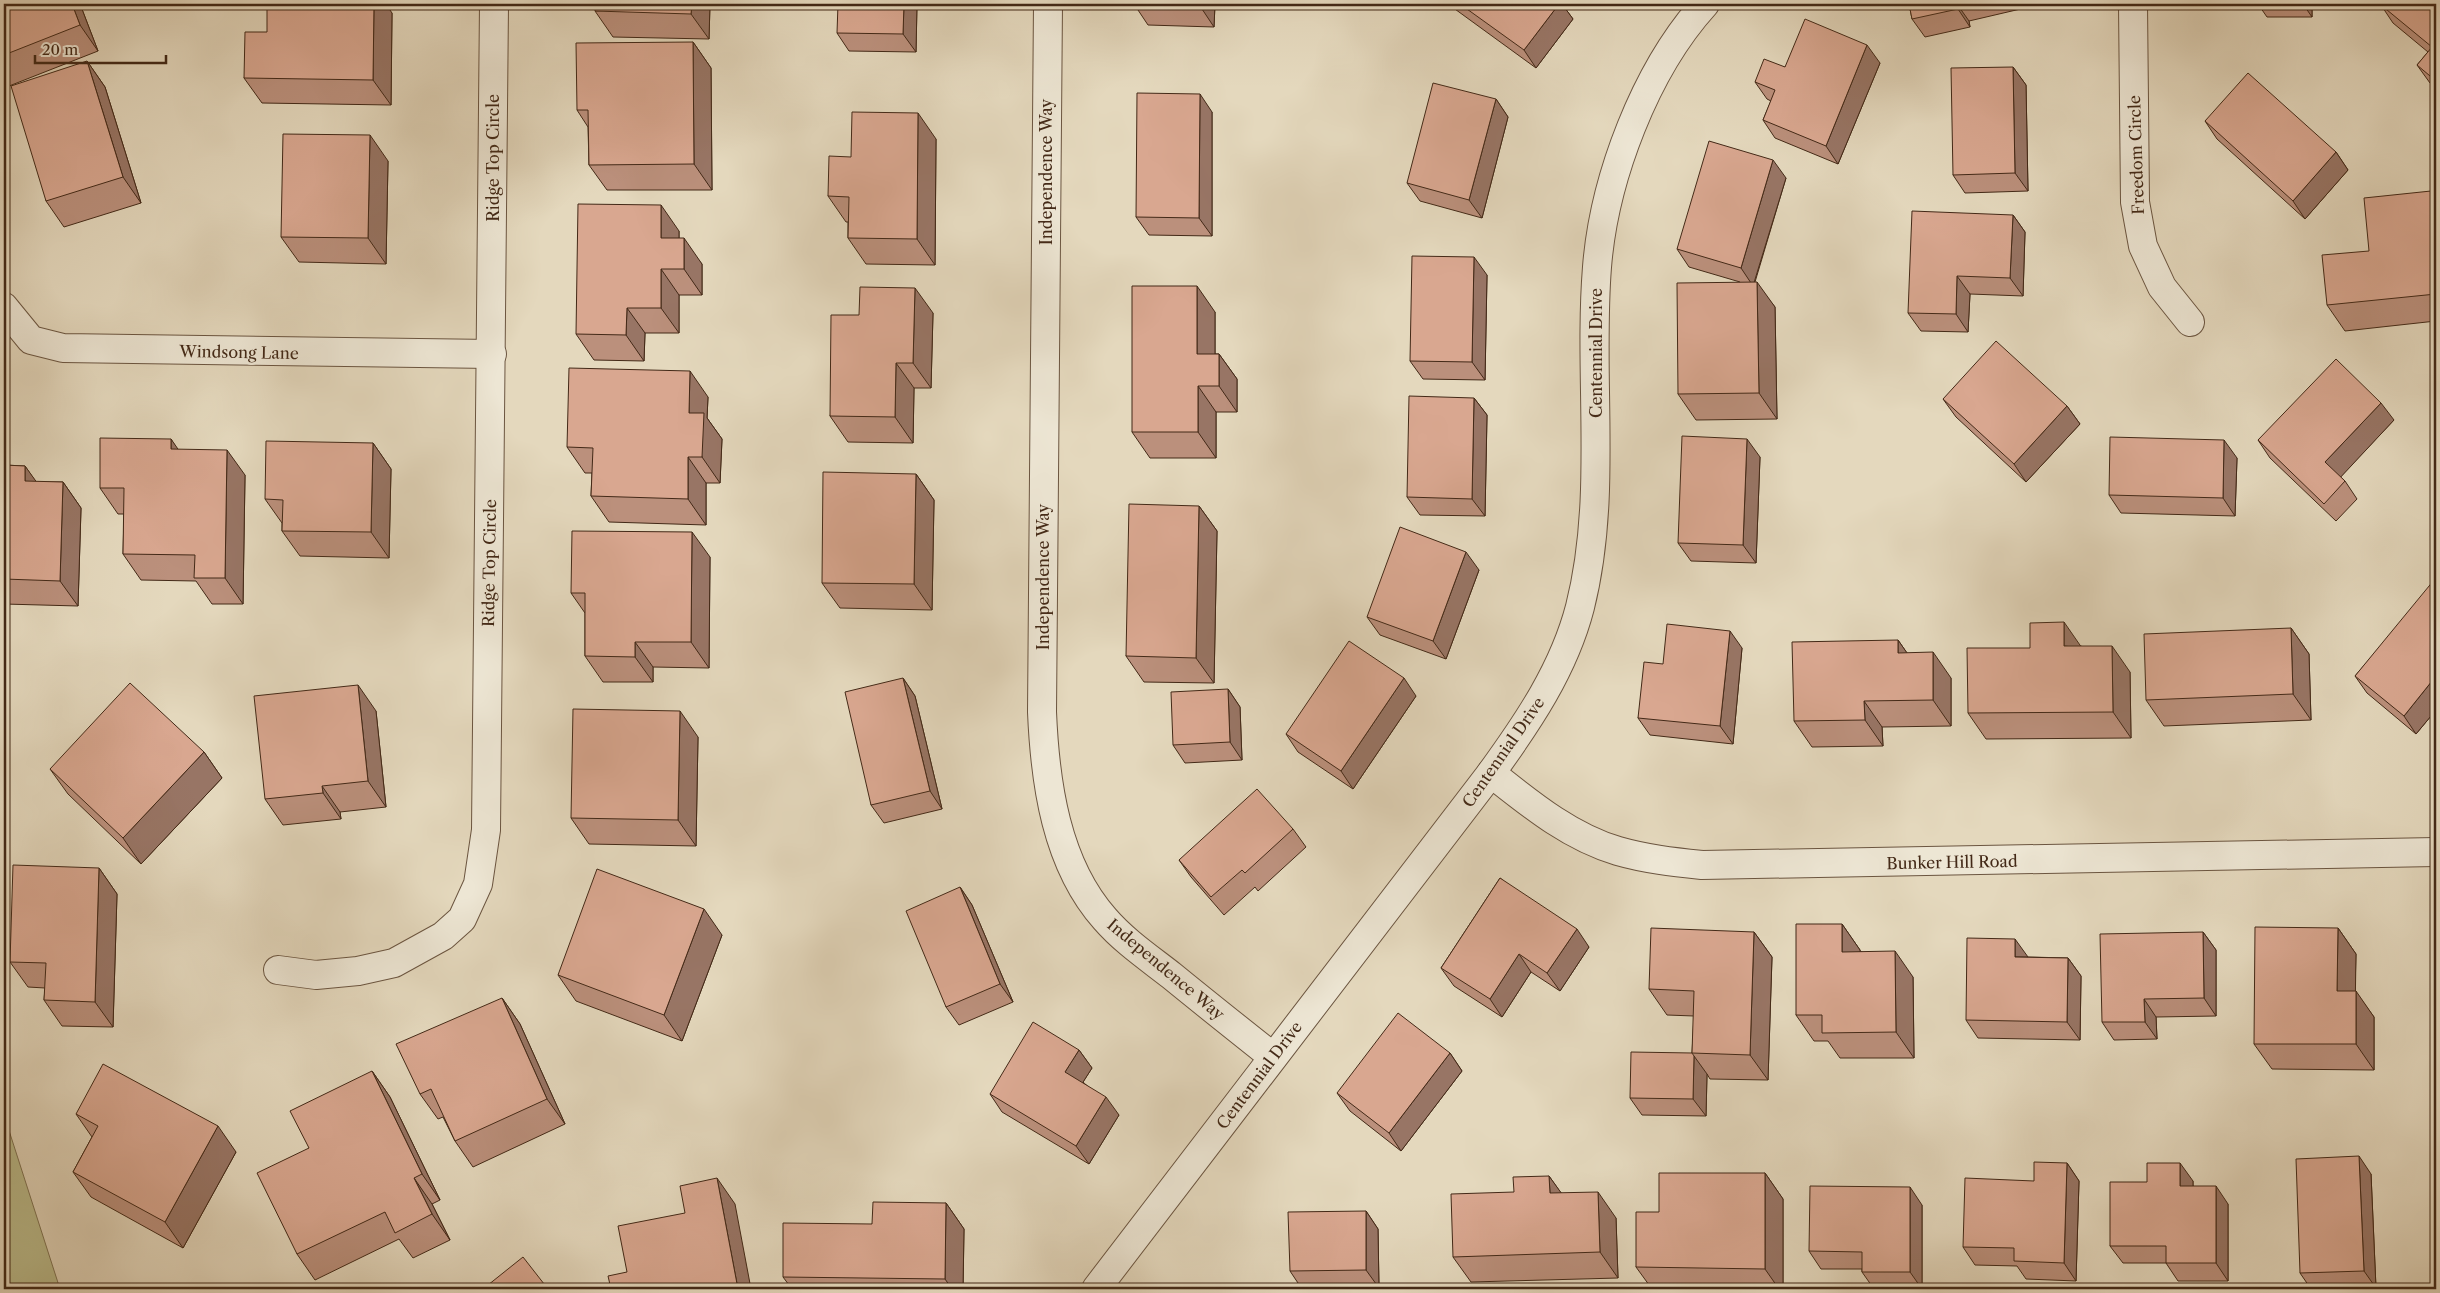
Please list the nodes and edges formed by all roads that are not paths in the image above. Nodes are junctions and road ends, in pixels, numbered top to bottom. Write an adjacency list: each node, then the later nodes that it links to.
1 (494, 4): 7 (street, Ridge Top Circle)
2 (1048, 4): 11 (street, Independence Way)
3 (1705, 4): 8 (street, Centennial Drive)
4 (2133, 4): 6 (street, Freedom Circle)
5 (4, 307): 7 (street, Windsong Lane)
6 (2190, 322)
7 (492, 354): 10 (street, Ridge Top Circle)
8 (1491, 773): 9 (street, Bunker Hill Road); 11 (street, Centennial Drive)
9 (2436, 852)
10 (278, 970)
11 (1273, 1057): 12 (street, Centennial Drive)
12 (1096, 1289)

